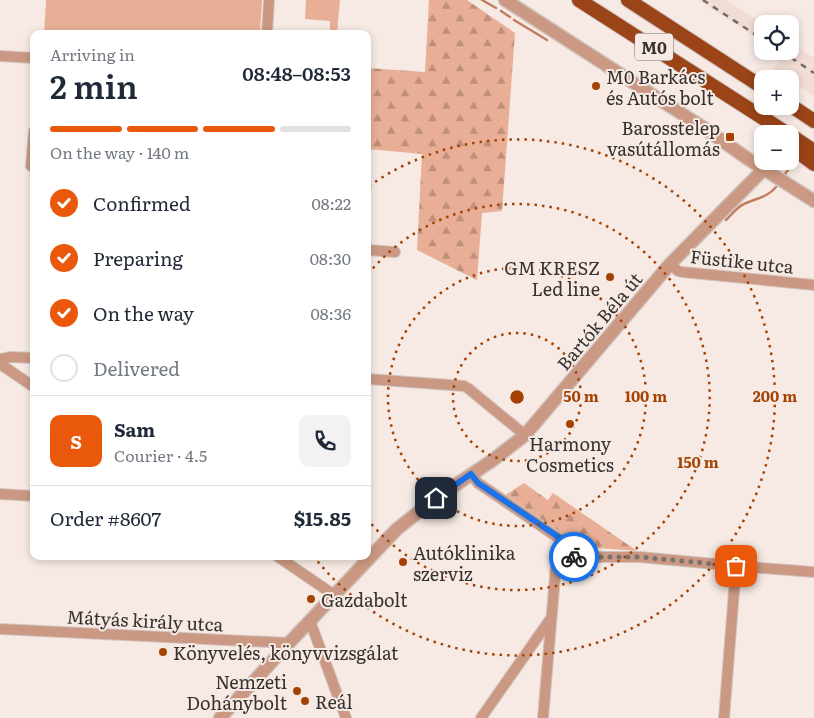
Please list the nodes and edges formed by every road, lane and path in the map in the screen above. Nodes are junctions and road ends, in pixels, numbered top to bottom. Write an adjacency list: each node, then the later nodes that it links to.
1 (269, 0): 5 (street)
2 (505, 0): 17 (street)
3 (579, 0): 9 (highway, M0)
4 (628, 0): 8 (highway, M0)
5 (267, 30)
6 (0, 56): 7 (street)
7 (30, 58)
8 (754, 82)
9 (728, 95): 12 (highway); 13 (highway, M0)
10 (799, 111): 11 (highway)
11 (814, 121)
12 (763, 125)
13 (775, 125)
14 (799, 141): 15 (highway, M0)
15 (814, 151)
16 (799, 153): 18 (highway)
17 (754, 162)
18 (814, 164)
19 (763, 170): 24 (street, Bartók Béla út)
20 (766, 170): 21 (street)
21 (814, 200)
22 (371, 250): 23 (street)
23 (395, 252)
24 (670, 264): 25 (street, Füstike utca); 31 (street, Bartók Béla út)
25 (814, 285)
26 (30, 358): 27 (street)
27 (0, 359)
28 (0, 364): 30 (street)
29 (371, 379): 31 (street)
30 (30, 384)
31 (525, 435): 32 (street, Bartók Béla út)
32 (471, 474): 35 (street, Bartók Béla út); 36 (street)
33 (0, 494): 34 (street)
34 (30, 496)
35 (371, 556)
36 (572, 557): 39 (street); 42 (street)
37 (283, 560): 41 (street)
38 (367, 560): 41 (street, Bartók Béla út)
39 (736, 566): 40 (street); 50 (street)
40 (814, 572)
41 (334, 595): 43 (street, Bartók Béla út)
42 (552, 617): 48 (street); 49 (street)
43 (310, 621): 45 (street, Bartók Béla út); 47 (street)
44 (0, 629): 45 (street, Mátyás király utca)
45 (288, 643): 46 (street, Bartók Béla út)
46 (220, 718)
47 (346, 718)
48 (481, 718)
49 (543, 718)
50 (724, 718)

